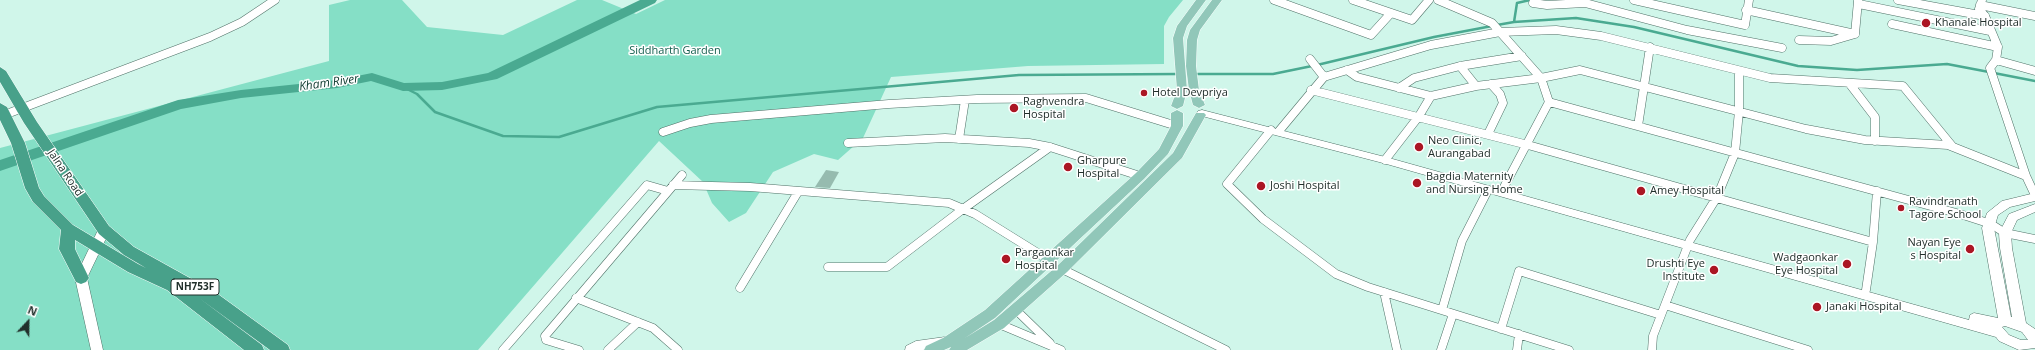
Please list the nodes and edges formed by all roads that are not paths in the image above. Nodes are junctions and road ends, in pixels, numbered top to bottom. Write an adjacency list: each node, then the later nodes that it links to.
1 (275, 0): 50 (street)
2 (1201, 0): 32 (main road)
3 (1217, 0): 32 (main road)
4 (1353, 0): 18 (street)
5 (1429, 0): 18 (street)
6 (1438, 0): 12 (street)
7 (1634, 0): 13 (street)
8 (1747, 0): 17 (street)
9 (1898, 0): 19 (street)
10 (1279, 1): 18 (street)
11 (1578, 1): 16 (street); 28 (street)
12 (1446, 2): 23 (street)
13 (1652, 2): 17 (street)
14 (1858, 2): 22 (street); 24 (street)
15 (1981, 2): 19 (street); 20 (street)
16 (1533, 3)
17 (1746, 10): 24 (street)
18 (1391, 13)
19 (1985, 16): 22 (street)
20 (2035, 16)
21 (1892, 24): 27 (street)
22 (1990, 30): 27 (street)
23 (1500, 32): 26 (street); 29 (street); 34 (street)
24 (1855, 34): 25 (street)
25 (1799, 40)
26 (1650, 47): 36 (street); 43 (street)
27 (1998, 47): 31 (street)
28 (1782, 48)
29 (1522, 56): 33 (street); 39 (street)
30 (1310, 59): 38 (street)
31 (1996, 60): 37 (street); 71 (street)
32 (1185, 66): 45 (main road)
33 (1460, 66): 42 (street); 44 (street)
34 (1347, 70): 38 (street); 44 (street)
35 (0, 71): 50 (highway, Jalna Road / NH753F)
36 (1739, 71): 40 (street); 54 (street)
37 (2035, 71)
38 (1324, 77): 46 (street)
39 (1541, 78): 41 (street); 43 (street); 49 (street)
40 (1849, 83): 62 (street); 66 (street)
41 (1491, 84): 42 (street); 60 (street)
42 (1476, 86): 47 (street)
43 (1645, 86): 54 (street); 57 (street)
44 (1399, 88): 47 (street)
45 (1188, 90): 51 (main road); 52 (main road)
46 (1311, 90): 55 (street); 58 (street)
47 (1431, 96): 55 (street)
48 (965, 100): 56 (street); 59 (street); 61 (street)
49 (1549, 102): 57 (street); 64 (street)
50 (22, 108): 53 (street); 83 (highway, Jalna Road / NH753F)
51 (1177, 109): 52 (main road); 52 (main road); 56 (main road)
52 (1200, 110): 58 (street); 91 (main road)
53 (2, 111): 82 (highway, NH753F)
54 (1740, 111): 62 (street); 67 (street)
55 (1419, 116): 60 (street); 68 (street)
56 (1177, 126): 70 (main road)
57 (1638, 126): 67 (street)
58 (1277, 129): 68 (street); 95 (street)
59 (663, 132)
60 (1488, 134): 64 (street)
61 (959, 139): 63 (street); 65 (street)
62 (1875, 141): 66 (street)
63 (848, 143)
64 (1528, 145): 73 (street); 78 (street)
65 (1050, 147): 70 (street); 80 (street)
66 (1953, 147): 71 (street)
67 (1735, 153): 75 (street); 78 (street)
68 (1387, 157): 73 (street); 74 (street)
69 (682, 175): 72 (street)
70 (1140, 176): 89 (main road)
71 (2026, 176): 77 (street)
72 (670, 188): 76 (street); 96 (street); 115 (street)
73 (1504, 188): 87 (street)
74 (1488, 190): 87 (street); 99 (street)
75 (1877, 191): 81 (street); 86 (street)
76 (798, 192): 80 (street); 93 (street)
77 (2035, 196): 81 (street)
78 (1716, 197): 86 (street); 87 (street)
79 (2035, 208): 84 (street)
80 (963, 209): 89 (street); 90 (street)
81 (1991, 224): 84 (street); 105 (street)
82 (68, 229): 88 (highway, NH753F); 92 (highway)
83 (104, 230): 88 (street); 114 (highway, NH753F)
84 (2005, 233): 85 (street); 104 (street)
85 (2035, 239)
86 (1873, 242): 94 (street)
87 (1689, 243): 94 (street); 97 (street); 105 (street)
88 (98, 247): 92 (street); 113 (highway, NH753F)
89 (1050, 260): 109 (main road)
90 (828, 267)
91 (1062, 269): 98 (main road); 121 (street)
92 (81, 278): 112 (street)
93 (740, 288)
94 (1866, 290): 105 (street)
95 (1384, 292): 99 (street); 122 (street)
96 (576, 298): 102 (street); 116 (street)
97 (1665, 305): 101 (street); 127 (street)
98 (1016, 310): 103 (main road); 111 (street)
99 (1442, 310): 100 (street)
100 (1453, 314): 106 (street); 123 (street)
101 (1661, 315): 106 (street); 126 (street)
102 (638, 322): 117 (street); 118 (street)
103 (999, 324): 109 (main road); 111 (street)
104 (2020, 325): 105 (street); 108 (street)
105 (2000, 326): 110 (street)
106 (1501, 329): 107 (street)
107 (1519, 334): 124 (street); 125 (street)
108 (2032, 342): 110 (street)
109 (952, 346): 119 (street); 120 (main road)
110 (2012, 346)
111 (1057, 348)
112 (98, 350)
113 (256, 350)
114 (282, 350)
115 (503, 350)
116 (579, 350)
117 (608, 350)
118 (678, 350)
119 (911, 350)
120 (931, 350)
121 (1226, 350)
122 (1397, 350)
123 (1441, 350)
124 (1517, 350)
125 (1569, 350)
126 (1652, 350)
127 (1808, 350)

